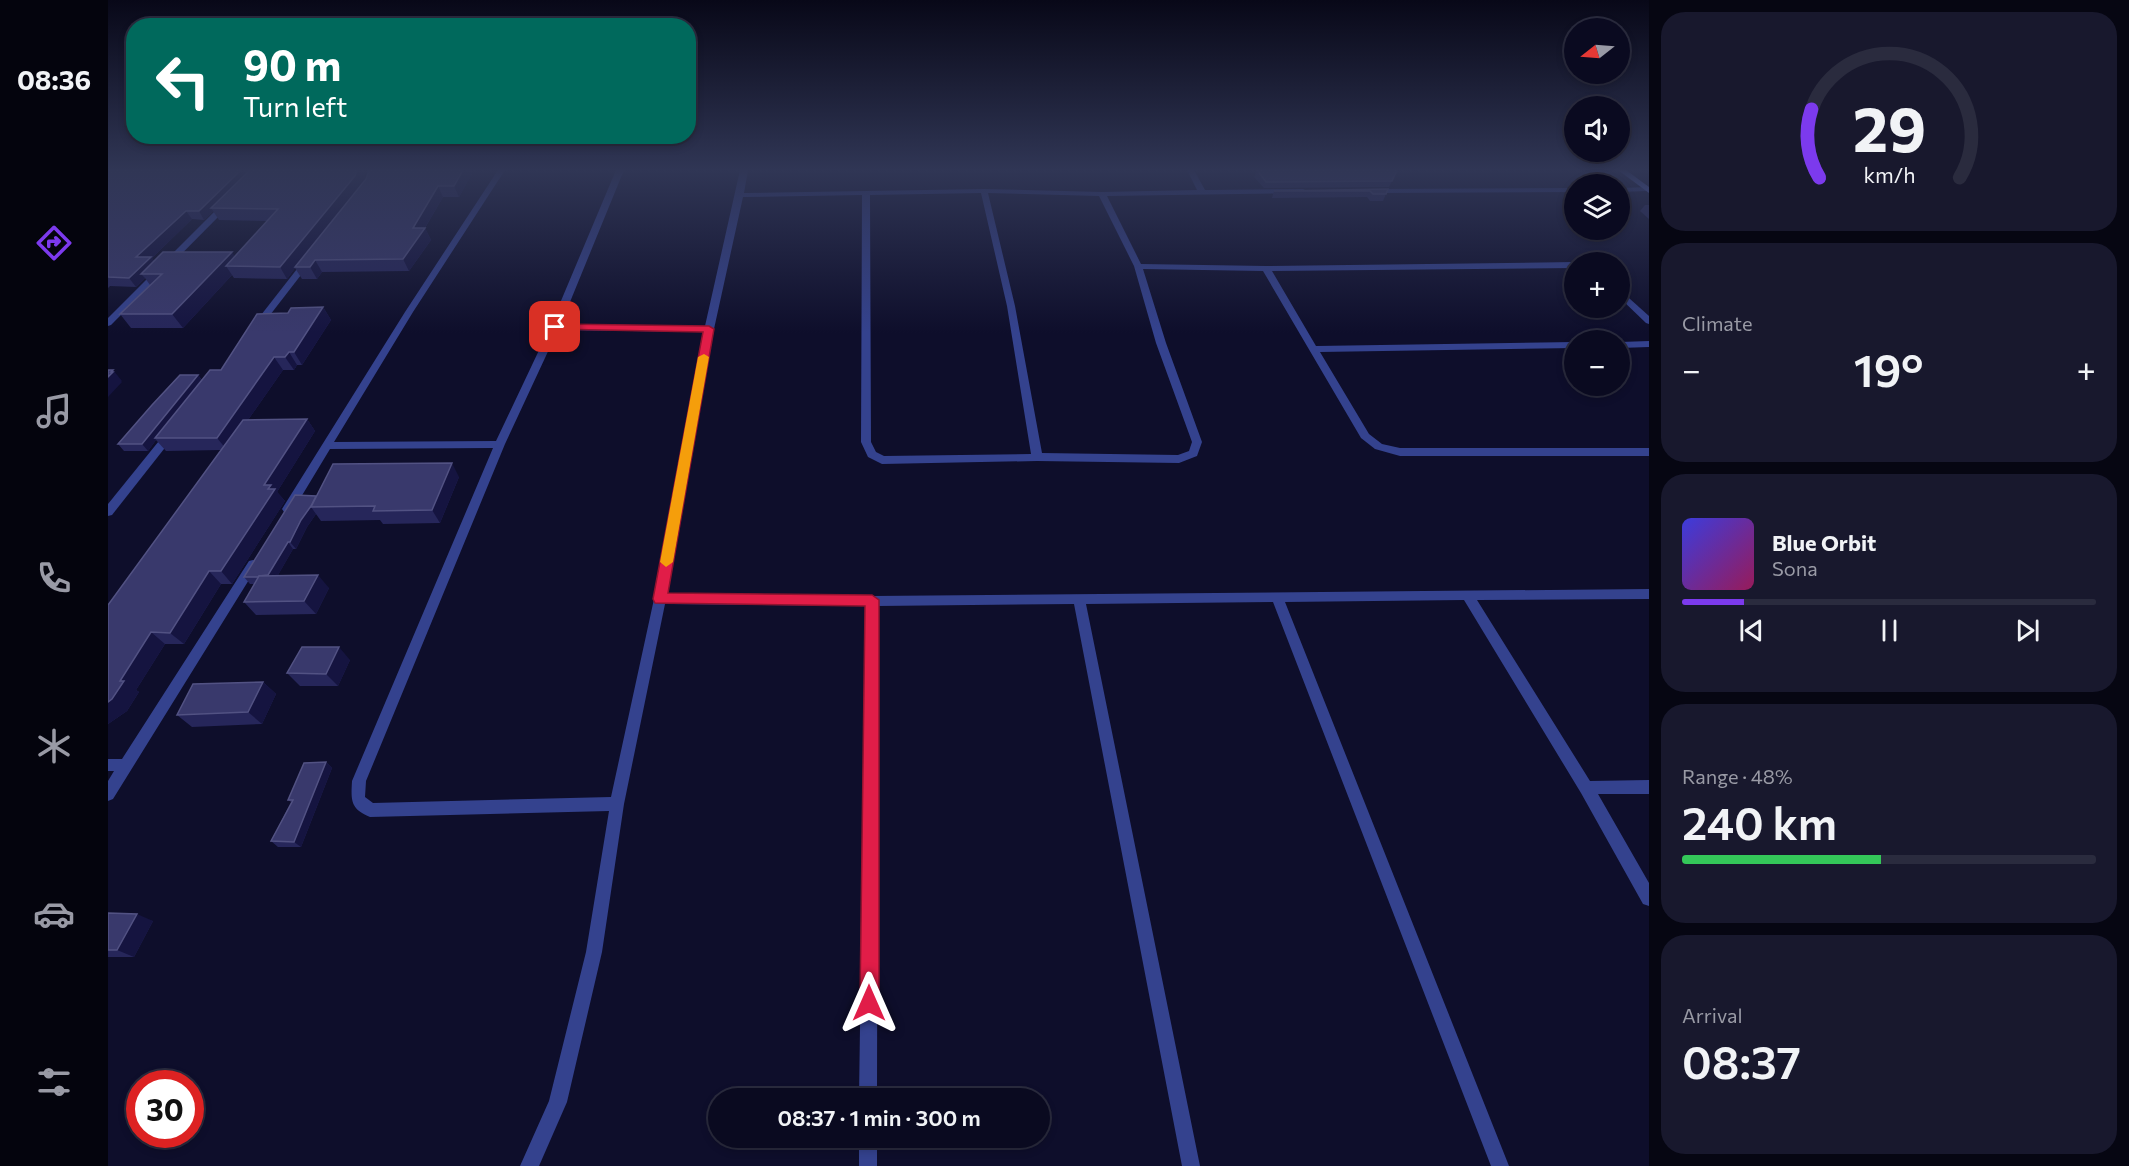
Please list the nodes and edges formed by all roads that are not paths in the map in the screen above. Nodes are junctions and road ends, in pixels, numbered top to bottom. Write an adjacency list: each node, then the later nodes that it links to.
1 (206, 224): 14 (street)
2 (467, 224): 24 (street)
3 (597, 224): 15 (street)
4 (733, 224): 16 (street)
5 (867, 224): 26 (street)
6 (992, 224): 26 (street)
7 (1117, 224): 10 (street)
8 (316, 250): 17 (street)
9 (1564, 265): 11 (street)
10 (1138, 266): 11 (street); 26 (street)
11 (1266, 269): 21 (street)
12 (1630, 302): 13 (street)
13 (1649, 321)
14 (108, 322)
15 (555, 327): 16 (street); 23 (street)
16 (709, 329): 34 (street)
17 (253, 331)
18 (1649, 344): 20 (street)
19 (1564, 345): 21 (street)
20 (1630, 345)
21 (1315, 349): 25 (street)
22 (178, 425): 27 (street)
23 (500, 444): 24 (street); 41 (street)
24 (328, 446): 28 (street)
25 (1649, 452)
26 (1037, 457)
27 (108, 512)
28 (284, 516)
29 (258, 556): 37 (street)
30 (1649, 594): 31 (street)
31 (1468, 596): 32 (street); 39 (street)
32 (1277, 597): 33 (street); 48 (street)
33 (1079, 598): 35 (street); 47 (street)
34 (660, 599): 35 (street); 41 (street)
35 (872, 600): 43 (street)
36 (108, 765): 37 (street)
37 (125, 765): 40 (street)
38 (1649, 787): 39 (street)
39 (1586, 788): 42 (street)
40 (108, 794)
41 (617, 804): 45 (street)
42 (1649, 898)
43 (868, 1088)
44 (868, 1148): 46 (street)
45 (529, 1166)
46 (868, 1166)
47 (1191, 1166)
48 (1500, 1166)

